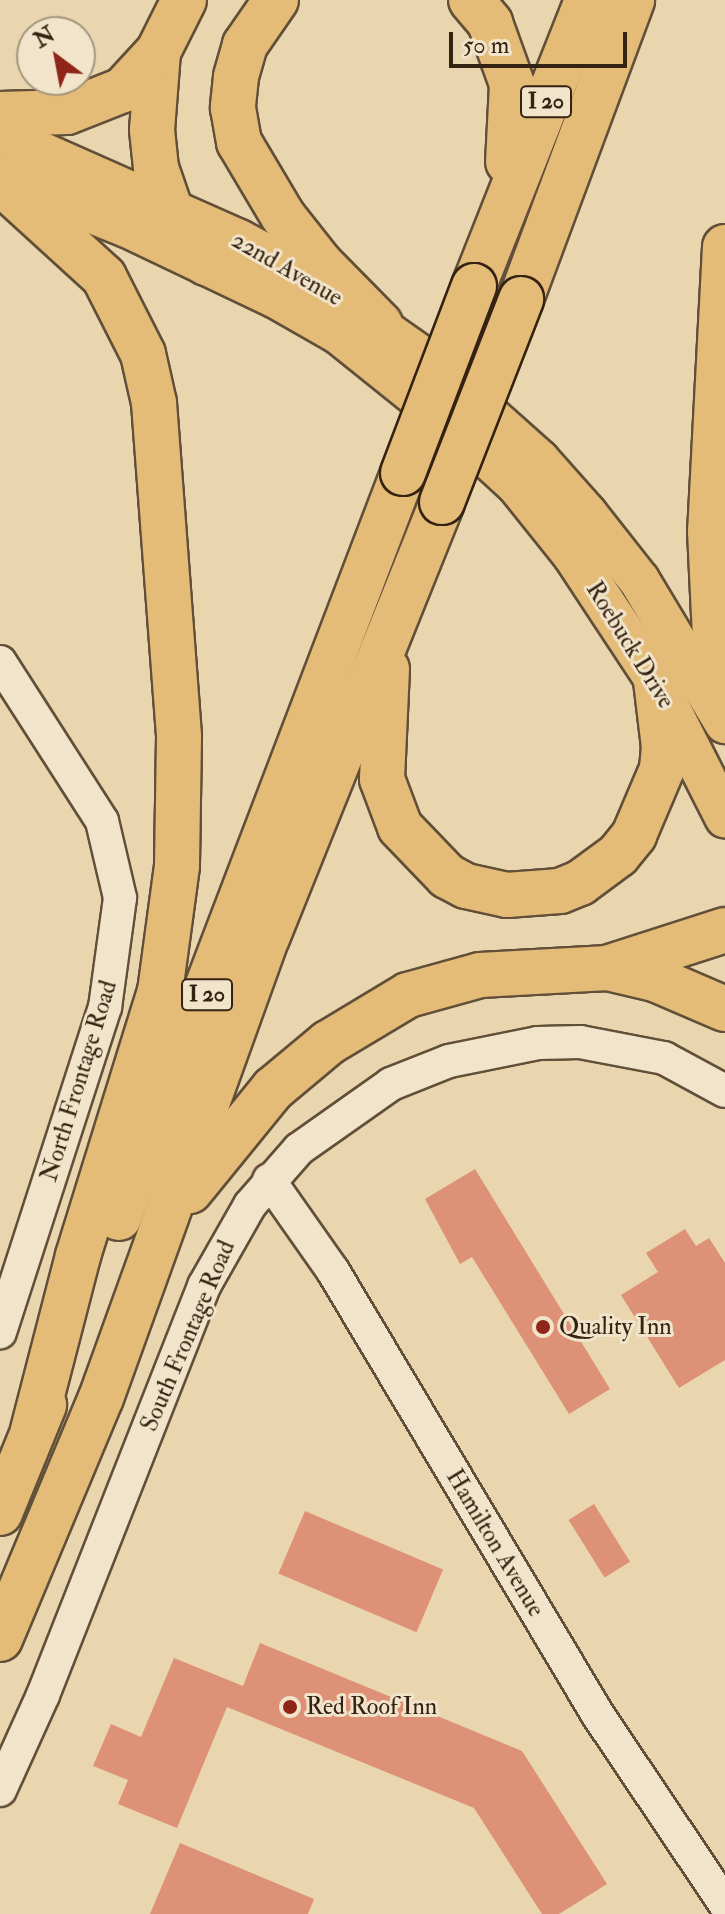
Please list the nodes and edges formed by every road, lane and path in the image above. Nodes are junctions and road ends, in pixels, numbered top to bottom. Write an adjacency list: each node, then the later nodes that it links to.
1 (184, 0): 6 (highway)
2 (276, 0): 14 (highway)
3 (471, 0): 10 (highway)
4 (587, 0): 10 (highway, I 20)
5 (632, 0): 16 (highway, I 20, bridge)
6 (158, 52): 7 (highway); 11 (highway)
7 (0, 114)
8 (0, 134): 11 (main road, 22nd Avenue)
9 (0, 179): 13 (main road, 22nd Avenue); 29 (highway)
10 (504, 204): 29 (highway, I 20, bridge)
11 (168, 207): 13 (highway); 14 (main road, 22nd Avenue)
12 (725, 247): 19 (highway)
13 (206, 263): 15 (main road, 22nd Avenue)
14 (380, 324): 15 (main road, 22nd Avenue)
15 (528, 472): 18 (main road, Roebuck Drive); 20 (main road, Roebuck Drive)
16 (391, 625): 18 (highway); 27 (highway, I 20)
17 (0, 662): 28 (street, North Frontage Road)
18 (656, 681): 21 (main road, Roebuck Drive)
19 (725, 693)
20 (725, 723)
21 (725, 817)
22 (725, 930): 23 (highway)
23 (608, 968): 24 (highway); 27 (highway)
24 (725, 1009)
25 (725, 1091): 26 (street, South Frontage Road)
26 (269, 1180): 32 (street, South Frontage Road); 33 (street, Hamilton Avenue)
27 (168, 1223): 31 (highway, I 20)
28 (0, 1333)
29 (33, 1430): 30 (highway, I 20)
30 (0, 1513)
31 (0, 1639)
32 (0, 1790)
33 (725, 1904)

